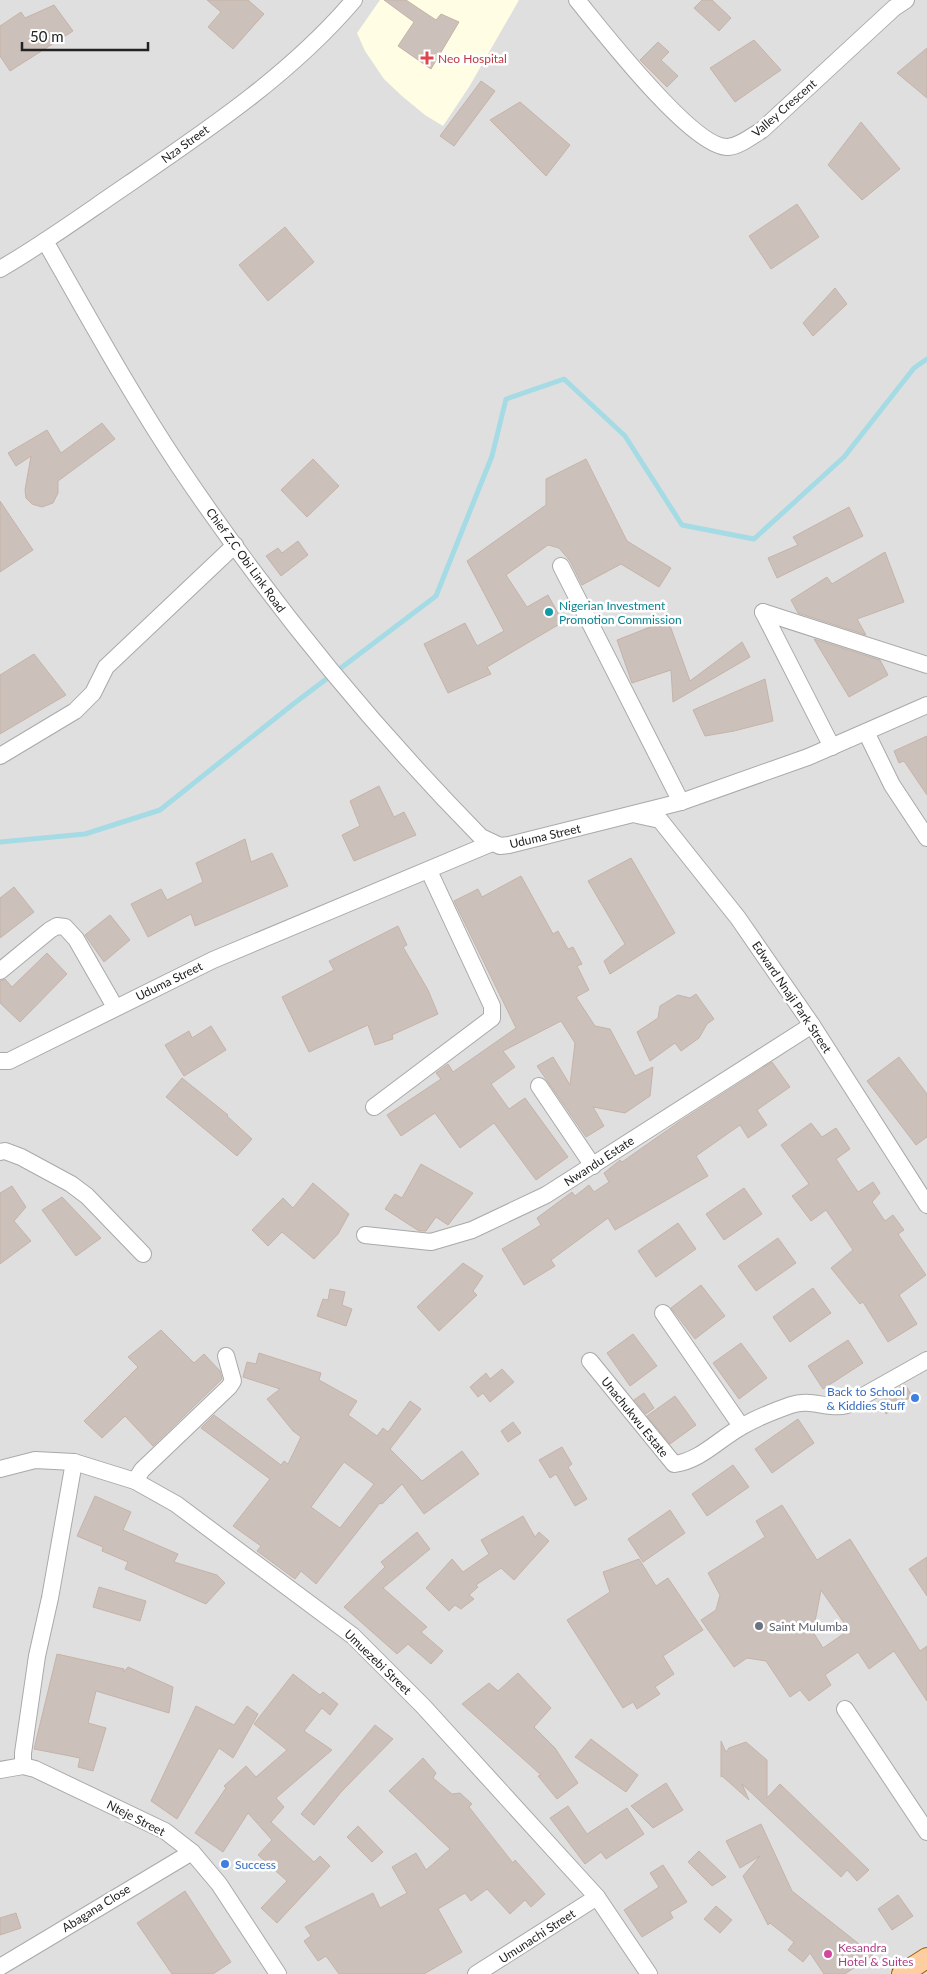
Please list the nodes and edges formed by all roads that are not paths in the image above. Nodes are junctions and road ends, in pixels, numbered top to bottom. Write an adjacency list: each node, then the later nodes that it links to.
1 (354, 0): 4 (street, Nza Street)
2 (577, 0): 3 (street, Valley Crescent)
3 (897, 3)
4 (45, 241): 5 (street, Nza Street); 6 (street, Chief Z.C Obi Link Road)
5 (0, 269)
6 (235, 545): 12 (street); 16 (street, Chief Z.C Obi Link Road)
7 (561, 566): 13 (street)
8 (927, 665): 11 (street)
9 (927, 705): 10 (street, Uduma Street)
10 (866, 732): 11 (street, Uduma Street); 15 (street)
11 (832, 746): 13 (street, Uduma Street)
12 (0, 756)
13 (681, 802): 14 (street, Uduma Street)
14 (634, 814): 16 (street, Uduma Street); 20 (street, Edward Nnaji Park Street)
15 (927, 838)
16 (492, 843): 17 (street, Uduma Street)
17 (429, 871): 19 (street, Uduma Street); 23 (street)
18 (0, 971): 19 (street)
19 (115, 1007): 21 (street, Uduma Street)
20 (812, 1025): 25 (street, Nwandu Estate); 26 (street, Edward Nnaji Park Street)
21 (0, 1062)
22 (539, 1086): 25 (street)
23 (374, 1107)
24 (0, 1152): 28 (street)
25 (593, 1166): 27 (street, Nwandu Estate)
26 (926, 1201)
27 (365, 1235)
28 (143, 1254)
29 (663, 1313): 33 (street)
30 (226, 1356): 36 (street)
31 (927, 1360): 33 (street, Unachukwu Estate)
32 (590, 1361): 33 (street, Unachukwu Estate)
33 (741, 1426)
34 (74, 1462): 35 (street, Umuezebi Street); 36 (street, Umuezebi Street); 38 (street)
35 (0, 1469)
36 (135, 1481): 42 (street, Umuezebi Street)
37 (845, 1709): 40 (street)
38 (23, 1766): 39 (street, Nteje Street); 41 (street, Nteje Street)
39 (0, 1770)
40 (927, 1832)
41 (192, 1852): 44 (street, Abagana Close); 45 (street, Nteje Street)
42 (597, 1897): 46 (street, Umunachi Street); 47 (street, Umuezebi Street)
43 (927, 1958): 48 (main road)
44 (0, 1967)
45 (278, 1974)
46 (476, 1974)
47 (649, 1974)
48 (902, 1974)

